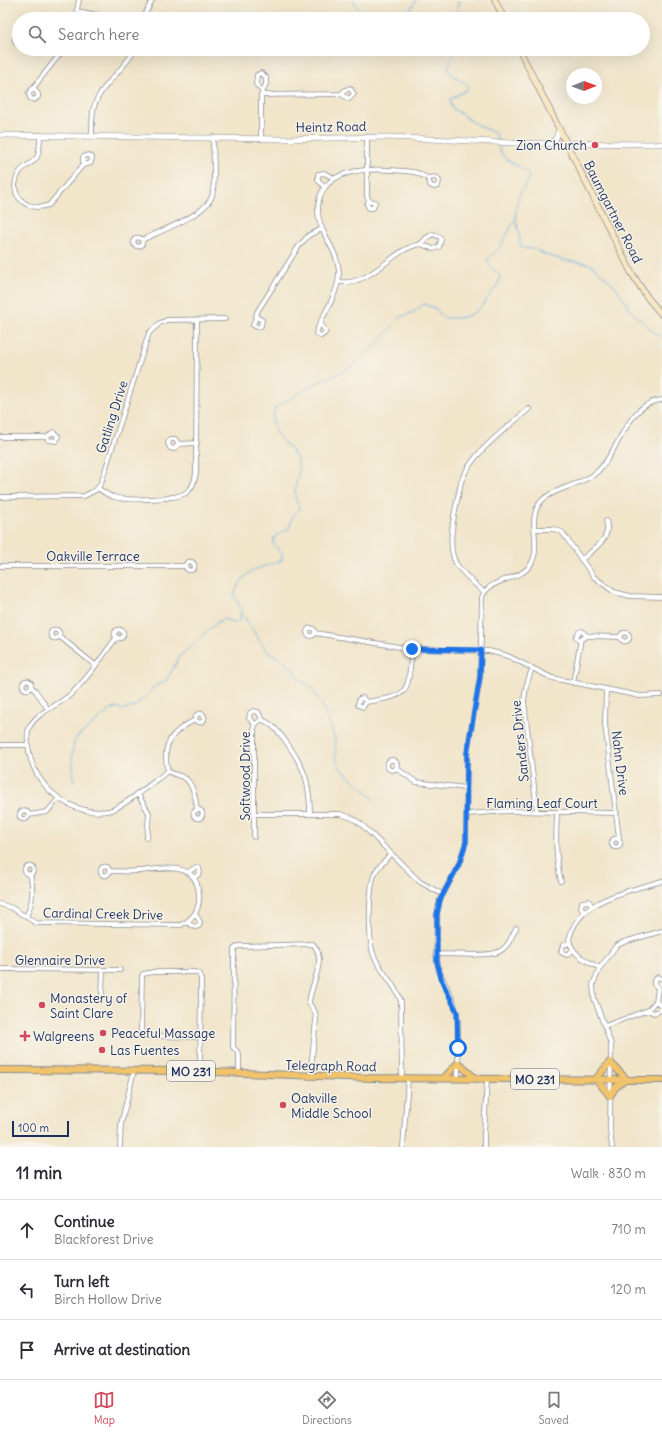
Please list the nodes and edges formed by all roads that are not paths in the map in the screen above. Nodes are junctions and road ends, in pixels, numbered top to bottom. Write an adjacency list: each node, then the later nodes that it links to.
1 (79, 0): 4 (street)
2 (152, 0): 6 (street)
3 (495, 0): 7 (main road)
4 (77, 11): 5 (street)
5 (82, 12)
6 (146, 12)
7 (501, 12)
8 (58, 56): 11 (street)
9 (132, 56): 16 (street)
10 (522, 56): 13 (main road, Baumgartner Road)
11 (34, 88)
12 (341, 94): 19 (street)
13 (559, 129): 20 (street); 21 (main road, Baumgartner Road)
14 (0, 135): 15 (street, Heintz Road)
15 (40, 135): 16 (street, Heintz Road); 23 (street)
16 (92, 136): 17 (street, Heintz Road)
17 (213, 137): 19 (street, Heintz Road); 30 (street)
18 (367, 137): 19 (street, Heintz Road); 20 (street, Heintz Road); 24 (street)
19 (261, 138)
20 (551, 144): 21 (street, Heintz Road)
21 (567, 144): 22 (street, Heintz Road); 33 (main road, Baumgartner Road)
22 (662, 144)
23 (83, 165)
24 (367, 170): 25 (street); 26 (street); 28 (street)
25 (334, 178): 27 (street); 27 (street)
26 (428, 178)
27 (325, 188): 29 (street)
28 (368, 201)
29 (322, 229): 32 (street); 34 (street)
30 (142, 240)
31 (421, 244): 31 (street); 32 (street)
32 (339, 282): 37 (street)
33 (662, 315)
34 (256, 317)
35 (225, 319): 36 (street, Gatling Drive)
36 (197, 320): 42 (street); 44 (street, Gatling Drive)
37 (320, 323)
38 (662, 400): 47 (street)
39 (529, 408): 51 (street)
40 (0, 437): 41 (street)
41 (47, 437)
42 (197, 443): 43 (street); 44 (street)
43 (179, 444)
44 (98, 488): 45 (street)
45 (0, 497)
46 (606, 521): 48 (street)
47 (534, 530): 48 (street); 51 (street)
48 (581, 560): 52 (street)
49 (0, 566): 50 (street, Oakville Terrace)
50 (185, 566)
51 (484, 592): 60 (street)
52 (662, 597)
53 (315, 633): 59 (street)
54 (59, 636): 61 (street)
55 (587, 636): 57 (street); 58 (street); 58 (street)
56 (117, 637): 61 (street)
57 (620, 637)
58 (580, 642): 63 (street)
59 (412, 649): 60 (street); 67 (street)
60 (481, 650): 62 (street); 76 (street)
61 (95, 665): 68 (street)
62 (532, 668): 63 (street); 80 (street, Sanders Drive)
63 (573, 683): 65 (street)
64 (31, 687): 68 (street)
65 (606, 689): 66 (street); 82 (street, Nahn Drive)
66 (661, 695)
67 (366, 702)
68 (48, 709): 73 (street)
69 (195, 720): 75 (street)
70 (263, 720): 71 (street, Softwood Drive); 71 (street); 84 (street)
71 (255, 724): 83 (street, Softwood Drive)
72 (0, 745): 73 (street)
73 (28, 745): 78 (street)
74 (396, 768): 76 (street)
75 (168, 771): 77 (street); 79 (street)
76 (466, 788): 85 (street)
77 (137, 793): 78 (street); 88 (street)
78 (59, 798): 86 (street)
79 (197, 810)
80 (537, 812): 81 (street, Flaming Leaf Court); 85 (street, Flaming Leaf Court)
81 (557, 813): 82 (street, Flaming Leaf Court); 95 (street)
82 (617, 813): 89 (street, Nahn Drive)
83 (255, 814): 84 (street); 87 (street, Softwood Drive)
84 (310, 814): 90 (street)
85 (466, 814): 97 (street)
86 (29, 815)
87 (254, 837)
88 (147, 838)
89 (618, 838)
90 (390, 854): 97 (street); 127 (street)
91 (109, 871): 92 (street, Cardinal Creek Drive)
92 (188, 872): 94 (street); 94 (street, Cardinal Creek Drive)
93 (30, 874): 102 (street)
94 (194, 878): 101 (street, Cardinal Creek Drive)
95 (561, 880)
96 (662, 881): 99 (street)
97 (442, 894): 108 (street)
98 (0, 904): 102 (street, Cardinal Creek Drive)
99 (592, 907): 100 (street); 100 (street)
100 (585, 912): 106 (street)
101 (195, 913): 103 (street); 103 (street, Cardinal Creek Drive)
102 (26, 917): 103 (street, Cardinal Creek Drive)
103 (186, 922)
104 (516, 928): 108 (street)
105 (662, 931): 109 (street)
106 (570, 943): 107 (street); 107 (street)
107 (573, 950): 109 (street)
108 (436, 954): 121 (street)
109 (600, 968): 118 (street)
110 (0, 969): 111 (street, Glennaire Drive)
111 (103, 970): 112 (street, Glennaire Drive); 115 (street)
112 (120, 970)
113 (662, 979): 114 (street)
114 (660, 987): 116 (street)
115 (102, 996)
116 (656, 1001): 117 (street); 117 (street)
117 (648, 1010): 118 (street)
118 (605, 1026): 120 (street)
119 (200, 1037): 119 (street); 124 (street)
120 (610, 1062): 132 (main road); 133 (street); 134 (main road)
121 (458, 1063): 128 (main road); 129 (street); 130 (main road)
122 (1, 1069): 123 (main road, Telegraph Road / MO 231)
123 (134, 1071): 124 (main road, Telegraph Road / MO 231); 137 (street)
124 (200, 1072): 125 (main road, Telegraph Road / MO 231)
125 (239, 1073): 126 (main road, Telegraph Road / MO 231); 126 (street)
126 (310, 1077): 127 (main road, Telegraph Road / MO 231)
127 (405, 1078): 128 (main road, Telegraph Road / MO 231); 138 (street)
128 (444, 1078): 129 (main road, Telegraph Road / MO 231)
129 (458, 1078): 130 (main road, Telegraph Road / MO 231)
130 (475, 1078): 131 (main road, Telegraph Road / MO 231)
131 (487, 1078): 132 (main road, Telegraph Road / MO 231); 139 (street)
132 (596, 1079): 133 (main road, Telegraph Road / MO 231); 136 (main road)
133 (610, 1079): 134 (main road, Telegraph Road / MO 231); 136 (street)
134 (626, 1079): 135 (main road, Telegraph Road / MO 231); 136 (main road)
135 (662, 1080)
136 (610, 1096): 140 (street)
137 (120, 1147)
138 (403, 1147)
139 (484, 1147)
140 (612, 1147)

